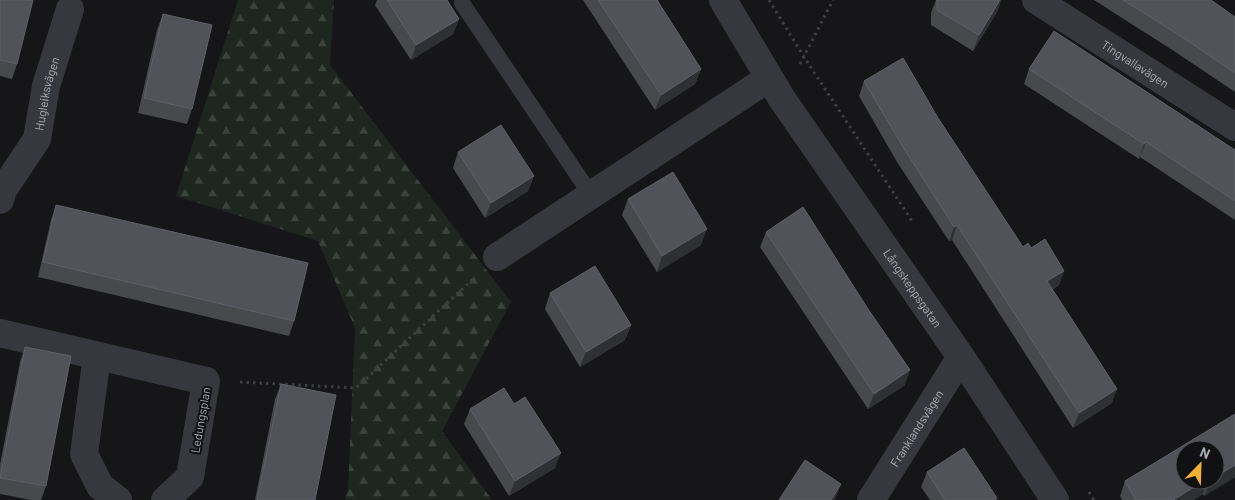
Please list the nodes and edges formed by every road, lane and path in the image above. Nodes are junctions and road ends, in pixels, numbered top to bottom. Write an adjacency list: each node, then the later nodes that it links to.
1 (723, 0): 6 (street, Långskeppsgatan)
2 (833, 0): 6 (path)
3 (1036, 0): 7 (street, Tingvallavägen)
4 (462, 3): 8 (lane)
5 (70, 9): 9 (street, Hugleiksvägen)
6 (776, 88): 8 (street); 13 (street, Långskeppsgatan)
7 (1235, 127)
8 (591, 195): 10 (street)
9 (0, 200)
10 (497, 257): 14 (path)
11 (0, 333): 12 (street, Ledungsplan)
12 (98, 356): 14 (street, Ledungsplan); 15 (street)
13 (961, 357): 17 (street, Franklandsvägen); 18 (street, Långskeppsgatan)
14 (206, 381): 16 (street, Ledungsplan)
15 (118, 500)
16 (165, 500)
17 (871, 500)
18 (1055, 500)

